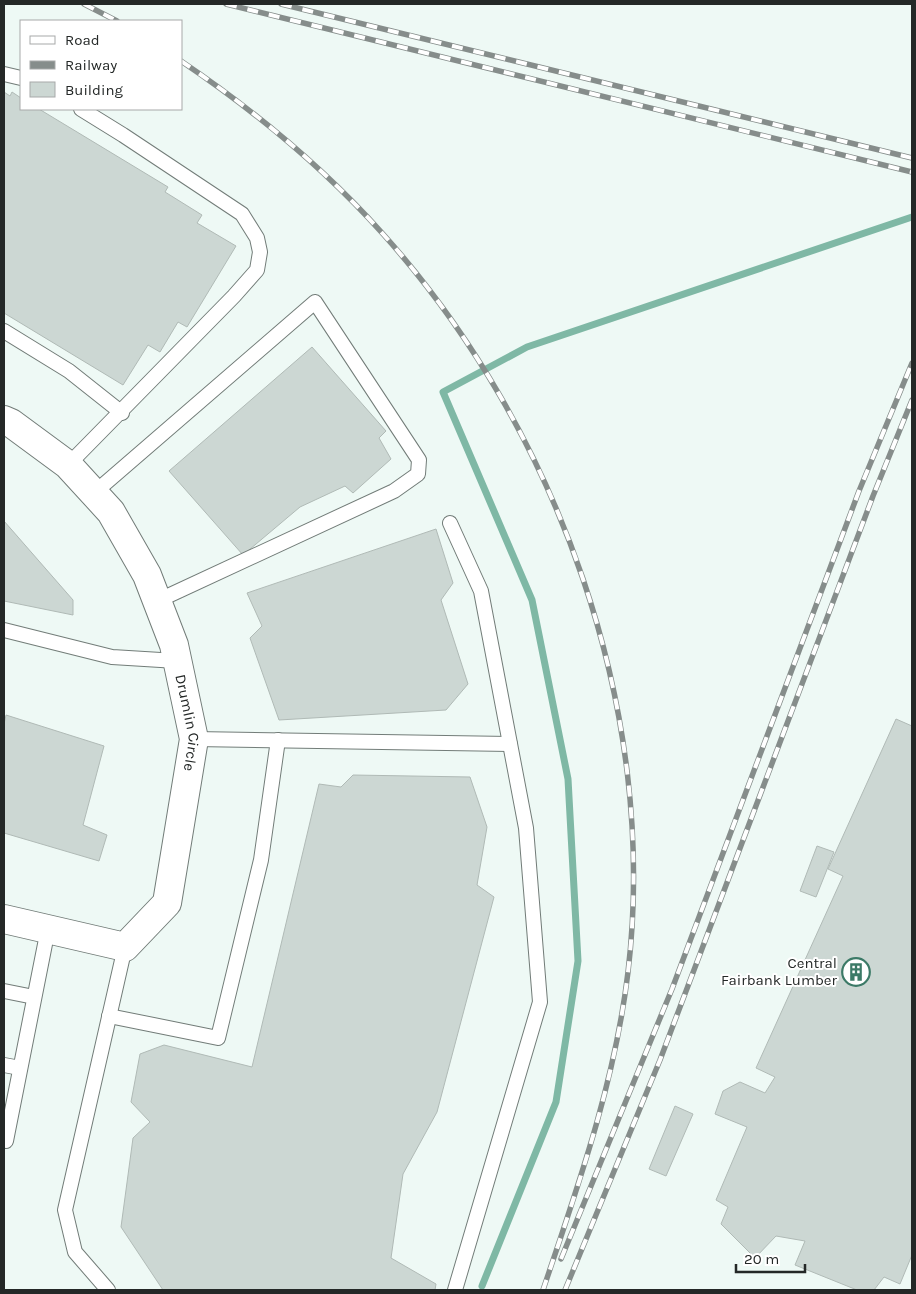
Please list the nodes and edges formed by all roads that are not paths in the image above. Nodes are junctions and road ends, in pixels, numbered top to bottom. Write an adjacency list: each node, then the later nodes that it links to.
1 (4, 74): 2 (lane)
2 (20, 78)
3 (83, 110): 5 (lane)
4 (4, 331): 5 (lane)
5 (122, 412): 7 (lane)
6 (4, 420): 7 (street, Drumlin Circle)
7 (68, 465): 8 (street, Drumlin Circle)
8 (94, 493): 10 (street, Drumlin Circle); 10 (lane)
9 (450, 523): 15 (lane)
10 (157, 601): 12 (street, Drumlin Circle)
11 (4, 630): 12 (lane)
12 (177, 661): 13 (street, Drumlin Circle)
13 (194, 739): 14 (lane); 18 (street, Drumlin Circle)
14 (278, 740): 15 (lane); 21 (lane)
15 (510, 744): 26 (lane)
16 (4, 919): 17 (street)
17 (48, 929): 18 (street); 20 (lane)
18 (125, 947): 21 (lane)
19 (4, 992): 20 (lane)
20 (34, 997): 23 (lane)
21 (109, 1016): 25 (lane)
22 (4, 1064): 23 (lane)
23 (20, 1068): 24 (lane)
24 (6, 1141)
25 (108, 1290)
26 (455, 1290)

